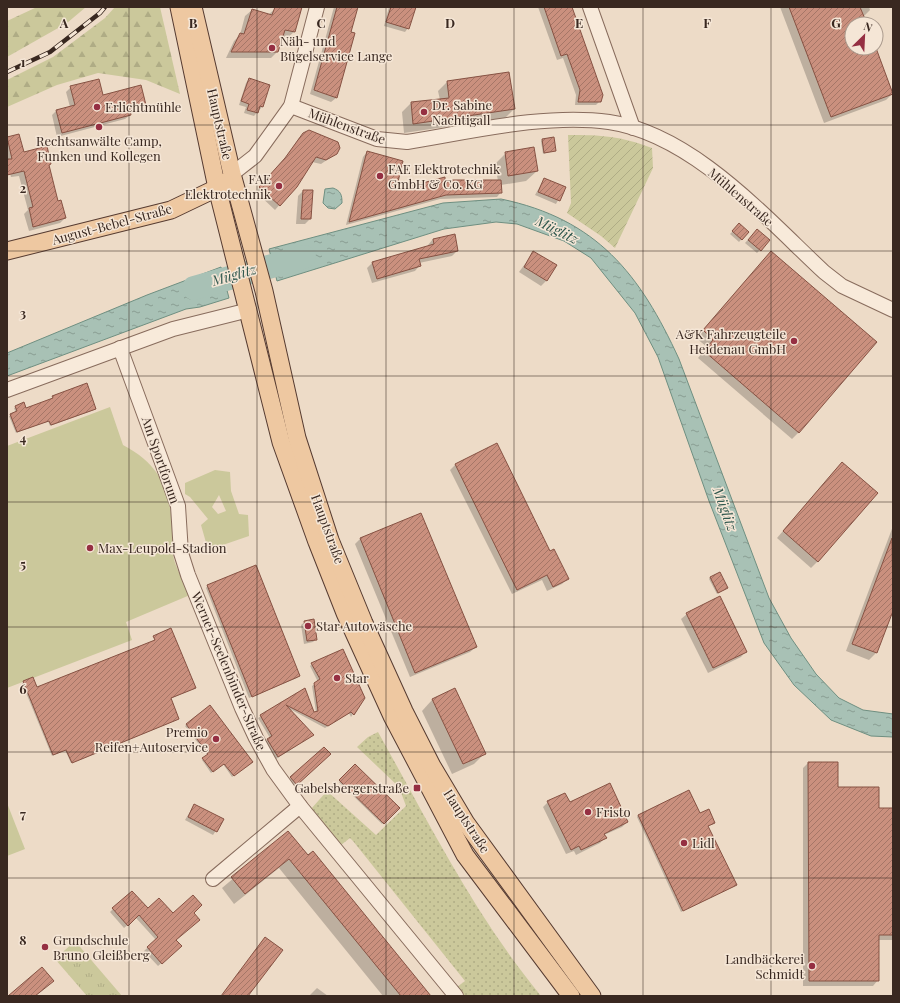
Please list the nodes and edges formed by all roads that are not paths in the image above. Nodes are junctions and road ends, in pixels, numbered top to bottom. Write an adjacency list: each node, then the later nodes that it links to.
1 (179, 7): 8 (main road, Hauptstraße)
2 (193, 7): 7 (main road, Hauptstraße)
3 (317, 7): 5 (street, August-Bebel-Straße)
4 (590, 7): 6 (street)
5 (291, 106): 6 (street, Mühlenstraße); 7 (street, August-Bebel-Straße)
6 (633, 128): 11 (street, Mühlenstraße)
7 (232, 174): 8 (main road, August-Bebel-Straße); 19 (main road, Hauptstraße)
8 (217, 188): 9 (main road, August-Bebel-Straße); 10 (main road, Hauptstraße)
9 (7, 251)
10 (246, 303): 12 (street); 18 (main road, Hauptstraße)
11 (893, 310)
12 (120, 348): 13 (street); 14 (street, Am Sportforum)
13 (7, 390)
14 (188, 575): 15 (street, Werner-Seelenbinder-Straße)
15 (300, 806): 16 (street); 17 (street, Werner-Seelenbinder-Straße)
16 (213, 879)
17 (456, 996)
18 (571, 996)
19 (592, 996)

